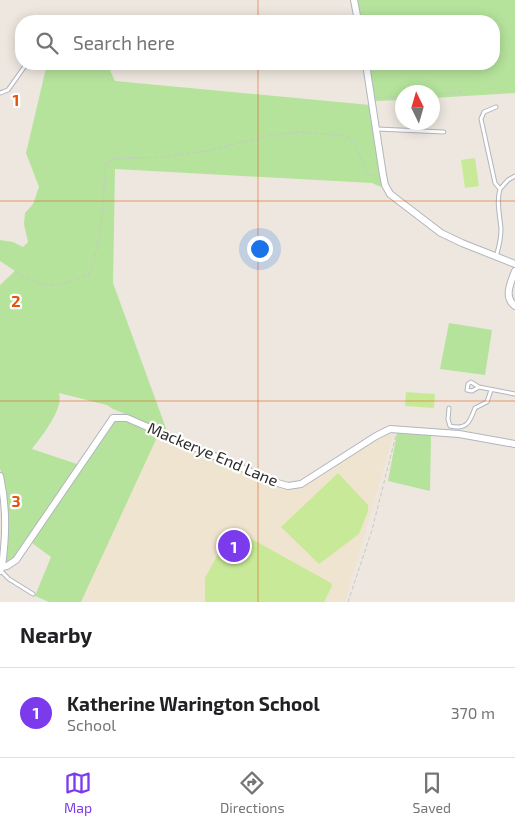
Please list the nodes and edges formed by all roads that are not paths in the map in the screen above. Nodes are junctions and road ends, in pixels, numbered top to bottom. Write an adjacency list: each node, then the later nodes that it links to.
1 (354, 0): 2 (street)
2 (357, 15)
3 (22, 70): 5 (lane)
4 (367, 70): 7 (street)
5 (0, 93)
6 (496, 107): 10 (lane)
7 (376, 129): 8 (lane); 11 (street)
8 (444, 132)
9 (515, 176): 10 (lane)
10 (500, 189): 11 (lane)
11 (496, 257): 12 (street)
12 (515, 264)
13 (515, 270): 14 (street)
14 (515, 306)
15 (479, 387): 16 (lane)
16 (490, 390): 17 (lane); 18 (lane)
17 (515, 394)
18 (449, 408)
19 (515, 444): 21 (street, Mackerye End Lane)
20 (0, 476): 21 (street)
21 (1, 570): 22 (lane)
22 (33, 594)

